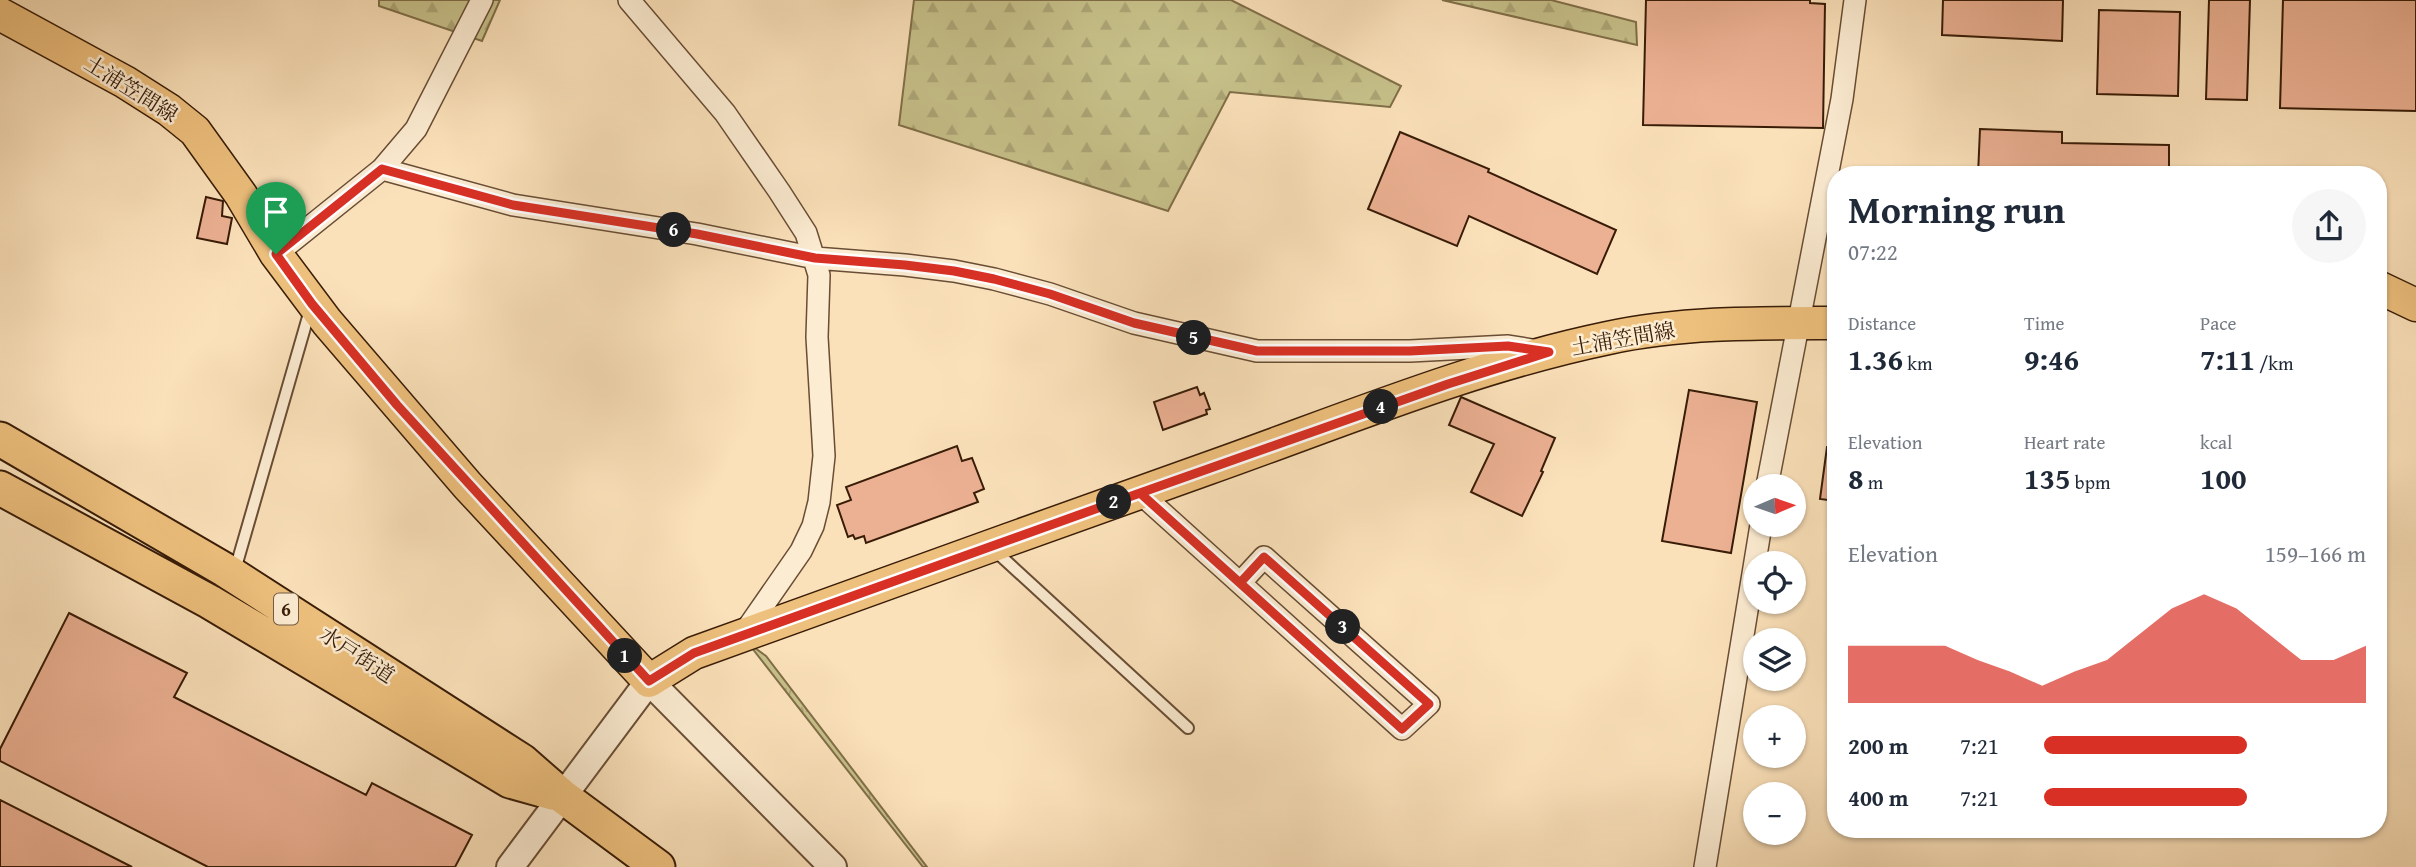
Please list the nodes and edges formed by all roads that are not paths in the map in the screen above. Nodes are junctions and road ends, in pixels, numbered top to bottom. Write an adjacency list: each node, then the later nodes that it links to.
1 (482, 0): 6 (street)
2 (629, 0): 9 (street)
3 (1855, 0): 5 (street)
4 (0, 13): 8 (main road, 土浦笠間線)
5 (1829, 166)
6 (382, 169): 8 (street); 9 (street)
7 (1827, 175): 13 (street)
8 (276, 254): 11 (main road, 土浦笠間線)
9 (815, 258): 15 (street); 24 (street)
10 (2387, 291): 12 (main road)
11 (312, 304): 22 (lane); 25 (main road, 土浦笠間線)
12 (2416, 305)
13 (1798, 323): 14 (main road, 土浦笠間線); 15 (main road, 土浦笠間線); 17 (street)
14 (1827, 323)
15 (1549, 352): 19 (main road, 土浦笠間線)
16 (0, 439): 22 (highway, 水戸街道 / 6)
17 (1769, 474)
18 (0, 488): 27 (highway, 水戸街道 / 6)
19 (1140, 493): 21 (main road, 土浦笠間線); 23 (street)
20 (1759, 537): 31 (street)
21 (990, 547): 24 (main road, 土浦笠間線); 26 (lane)
22 (233, 575): 27 (highway, 水戸街道 / 6)
23 (1240, 583): 23 (street)
24 (742, 636): 25 (main road, 土浦笠間線)
25 (649, 681): 27 (street); 30 (street)
26 (1188, 728)
27 (562, 796): 28 (street); 29 (highway, 水戸街道 / 6)
28 (510, 867)
29 (658, 867)
30 (833, 867)
31 (1705, 867)

